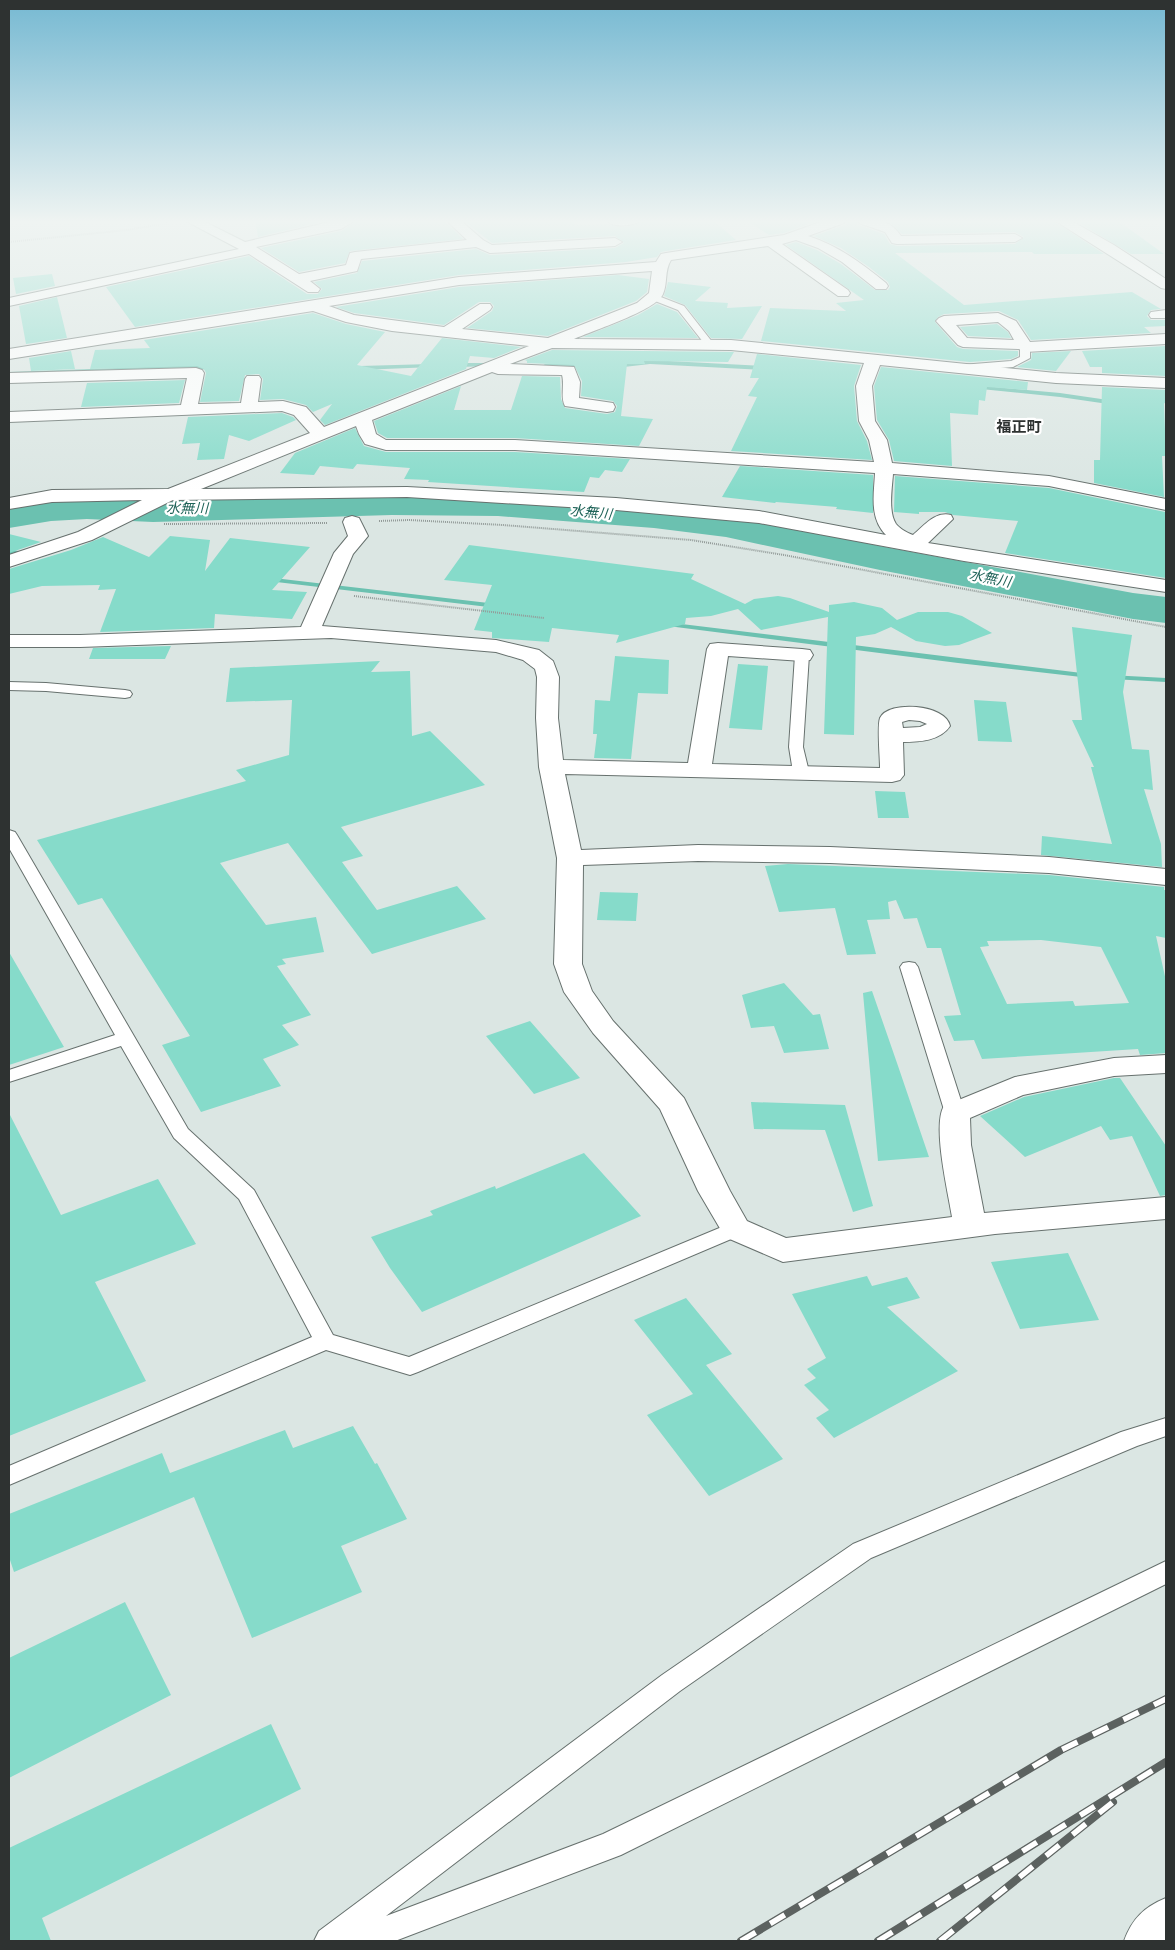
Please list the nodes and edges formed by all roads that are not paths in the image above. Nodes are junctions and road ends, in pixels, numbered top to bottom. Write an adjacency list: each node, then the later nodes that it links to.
1 (282, 311): 11 (street)
2 (328, 311): 6 (street)
3 (478, 311): 6 (street)
4 (630, 311): 8 (street)
5 (683, 311): 9 (lane)
6 (447, 332): 8 (street)
7 (1166, 339): 10 (street)
8 (547, 343): 9 (street); 14 (street)
9 (710, 345): 12 (street)
10 (1025, 346): 13 (lane)
11 (9, 354)
12 (873, 359): 13 (street); 27 (street)
13 (959, 368): 18 (street)
14 (486, 369): 21 (street); 25 (street)
15 (139, 374): 19 (street); 22 (street); 23 (street)
16 (9, 378): 19 (street)
17 (253, 380): 20 (street)
18 (1166, 384)
19 (76, 394): 23 (street); 24 (street)
20 (249, 407): 22 (street); 26 (street)
21 (607, 407)
22 (189, 409): 23 (street)
23 (131, 412)
24 (9, 416)
25 (363, 419): 26 (street); 27 (street)
26 (324, 434): 28 (street)
27 (884, 468): 29 (street); 33 (street)
28 (167, 496): 30 (street); 33 (street); 34 (street)
29 (1165, 501)
30 (9, 503)
31 (944, 519): 33 (street)
32 (352, 522): 36 (street)
33 (917, 545): 35 (street)
34 (9, 561)
35 (1166, 586)
36 (309, 633): 37 (street); 42 (street)
37 (9, 641)
38 (802, 655): 43 (street); 44 (lane)
39 (9, 686): 40 (lane)
40 (126, 694)
41 (890, 734): 44 (street)
42 (551, 767): 43 (street); 46 (street)
43 (699, 770): 44 (street)
44 (801, 772)
45 (9, 836): 49 (lane)
46 (570, 858): 47 (street); 55 (street)
47 (1166, 877)
48 (909, 967): 52 (lane)
49 (126, 1038): 51 (lane); 56 (lane)
50 (1166, 1064): 52 (street)
51 (9, 1076)
52 (955, 1113): 54 (street)
53 (1166, 1208): 54 (street)
54 (970, 1226): 55 (street)
55 (736, 1229): 56 (lane)
56 (325, 1341): 58 (lane)
57 (1166, 1427): 61 (lane)
58 (9, 1476)
59 (1166, 1572): 62 (lane)
60 (1166, 1921): 63 (street)
61 (329, 1941)
62 (358, 1941)
63 (1147, 1941)

